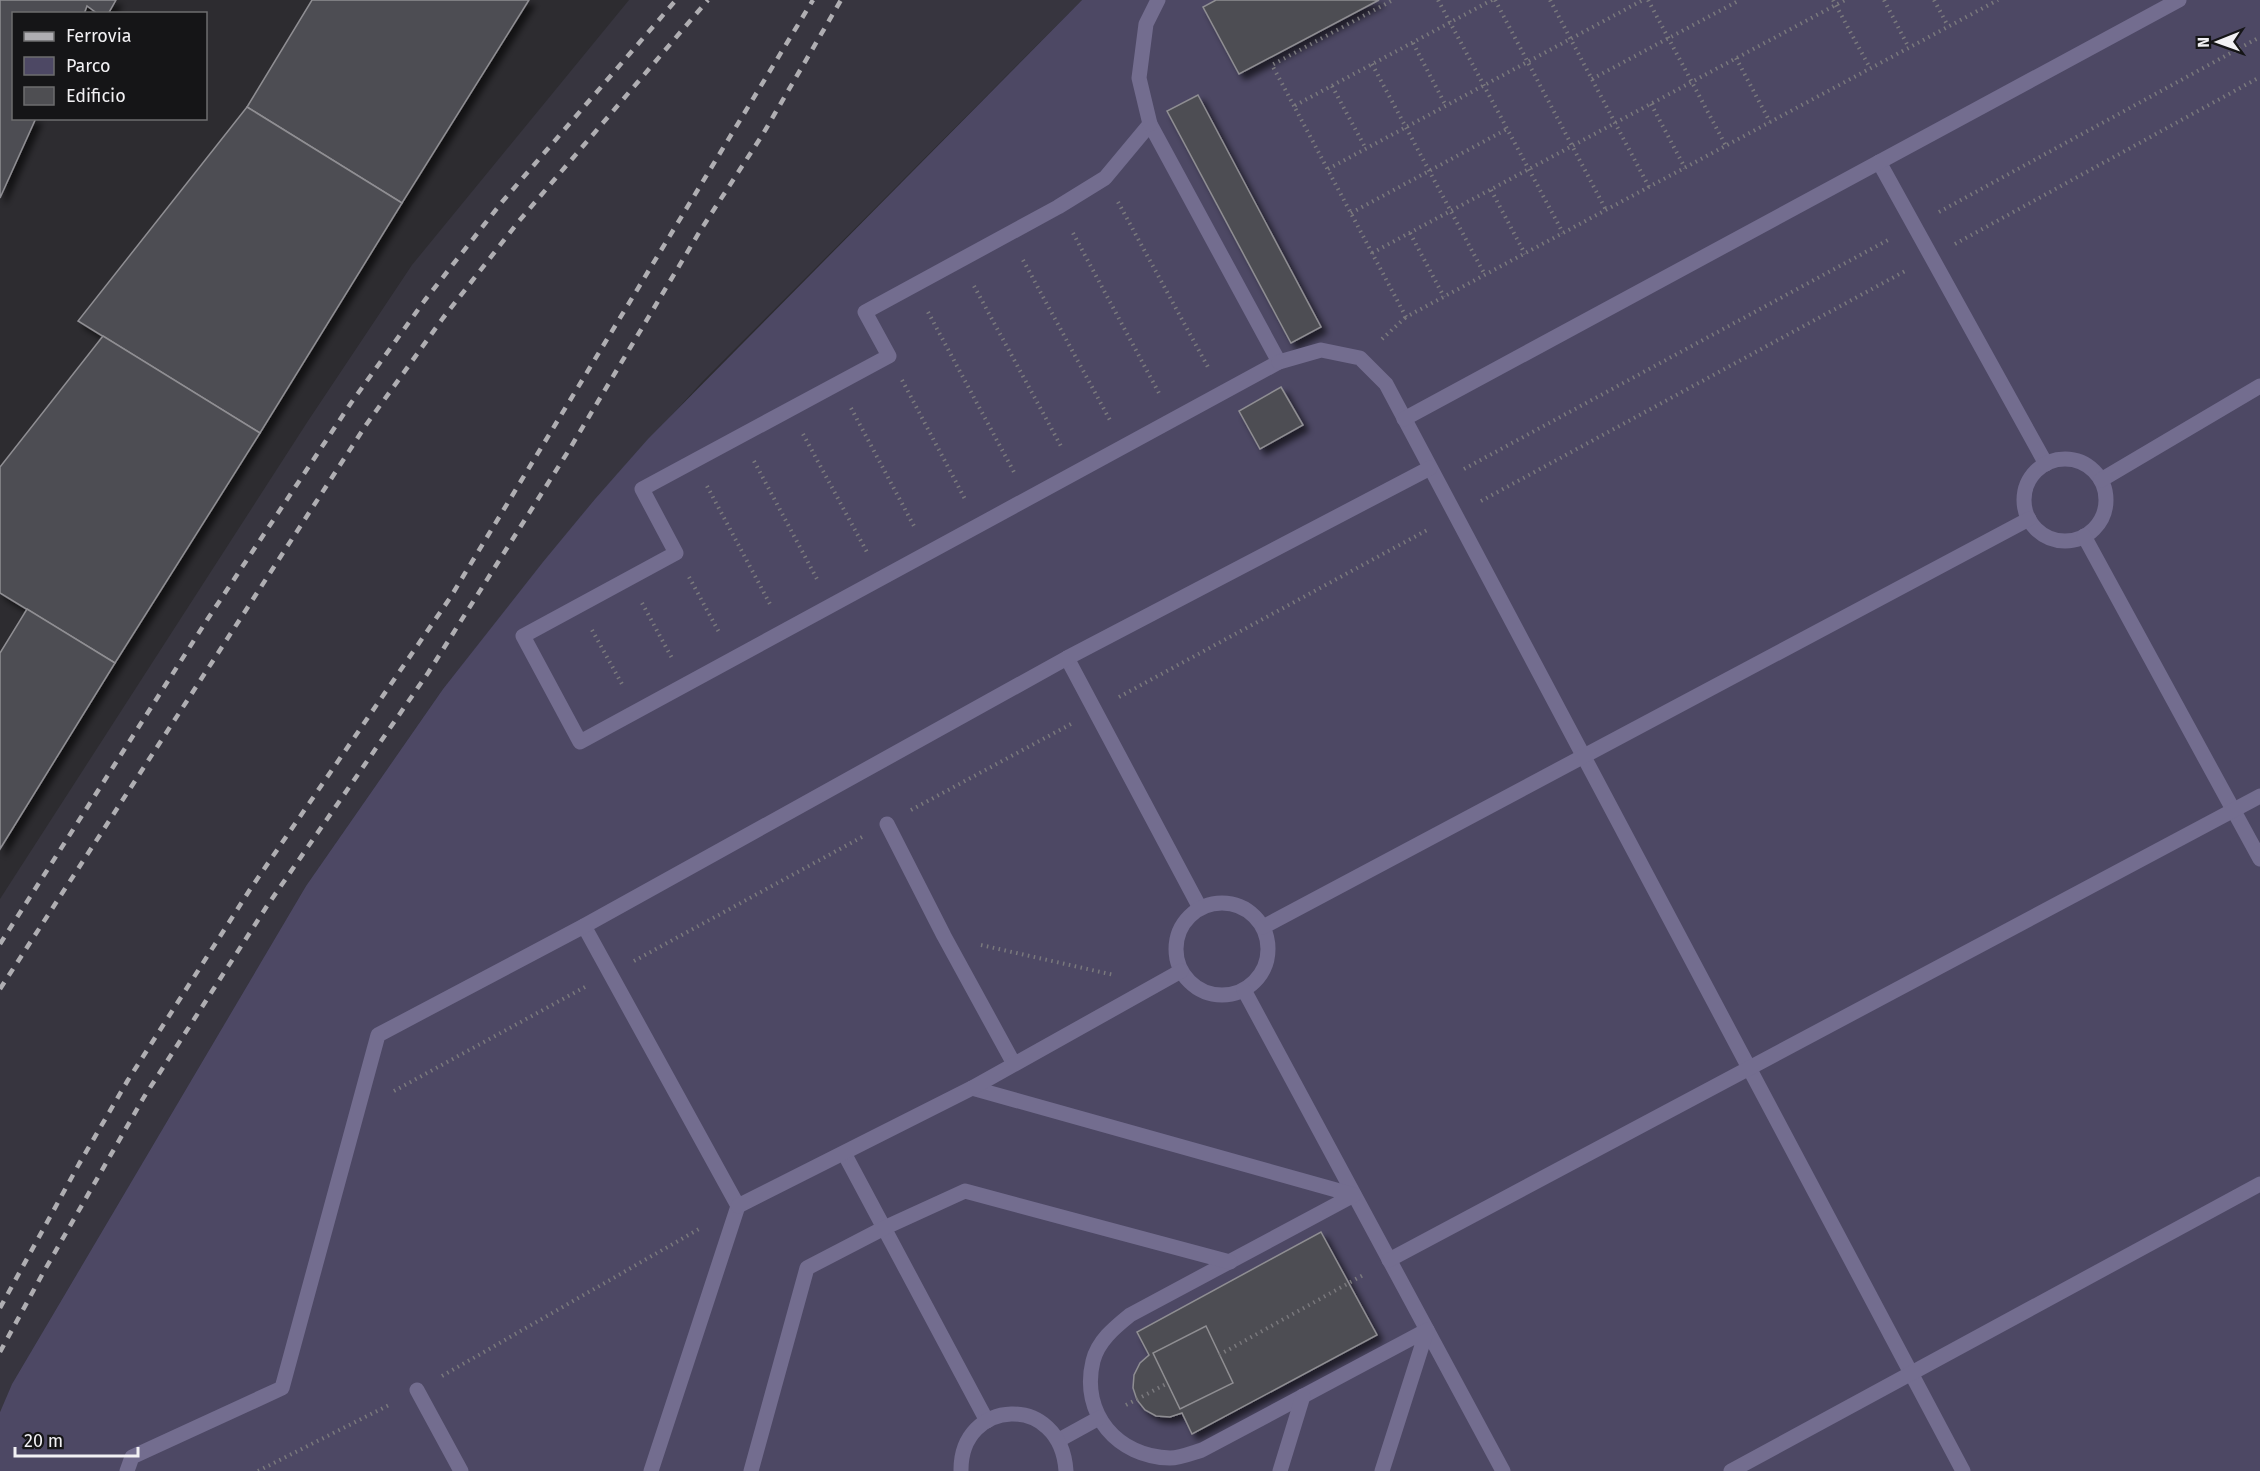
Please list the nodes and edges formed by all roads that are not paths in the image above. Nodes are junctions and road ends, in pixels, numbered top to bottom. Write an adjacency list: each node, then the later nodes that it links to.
1 (1158, 0): 3 (lane)
2 (2179, 0): 4 (lane)
3 (1150, 124): 5 (lane); 5 (lane)
4 (1879, 162): 7 (lane); 8 (lane)
5 (1280, 363): 7 (lane)
6 (2260, 386): 10 (lane)
7 (1404, 419): 9 (lane)
8 (2046, 464): 10 (lane); 11 (lane)
9 (1430, 468): 13 (lane); 14 (lane)
10 (2101, 480): 12 (lane)
11 (2029, 519): 12 (lane); 14 (lane)
12 (2084, 536): 16 (lane)
13 (1067, 658): 19 (lane); 20 (lane)
14 (1584, 756): 21 (lane); 25 (lane)
15 (2260, 796): 16 (lane)
16 (2233, 810): 18 (lane); 25 (lane)
17 (887, 824): 24 (lane)
18 (2260, 860)
19 (1200, 908): 21 (lane); 22 (lane)
20 (584, 926): 30 (lane); 41 (lane)
21 (1263, 927): 23 (lane)
22 (1181, 971): 23 (lane); 24 (lane)
23 (1244, 990): 29 (lane)
24 (1014, 1064): 26 (lane)
25 (1749, 1068): 32 (lane); 35 (lane)
26 (972, 1088): 27 (lane); 29 (lane)
27 (844, 1153): 30 (lane); 31 (lane)
28 (2260, 1184): 35 (lane)
29 (1354, 1196): 32 (lane); 33 (lane)
30 (738, 1206): 43 (lane)
31 (884, 1228): 33 (lane); 39 (lane); 44 (lane)
32 (1389, 1260): 34 (lane)
33 (1230, 1262): 38 (lane)
34 (1427, 1330): 37 (lane); 48 (lane); 49 (lane)
35 (1911, 1373): 50 (lane); 51 (lane)
36 (417, 1390): 42 (lane)
37 (1303, 1396): 38 (lane); 47 (lane)
38 (1099, 1418): 40 (lane)
39 (987, 1421): 40 (lane); 45 (lane)
40 (1059, 1440): 46 (lane)
41 (127, 1471)
42 (461, 1471)
43 (651, 1471)
44 (751, 1471)
45 (961, 1471)
46 (1066, 1471)
47 (1280, 1471)
48 (1383, 1471)
49 (1503, 1471)
50 (1731, 1471)
51 (1964, 1471)

